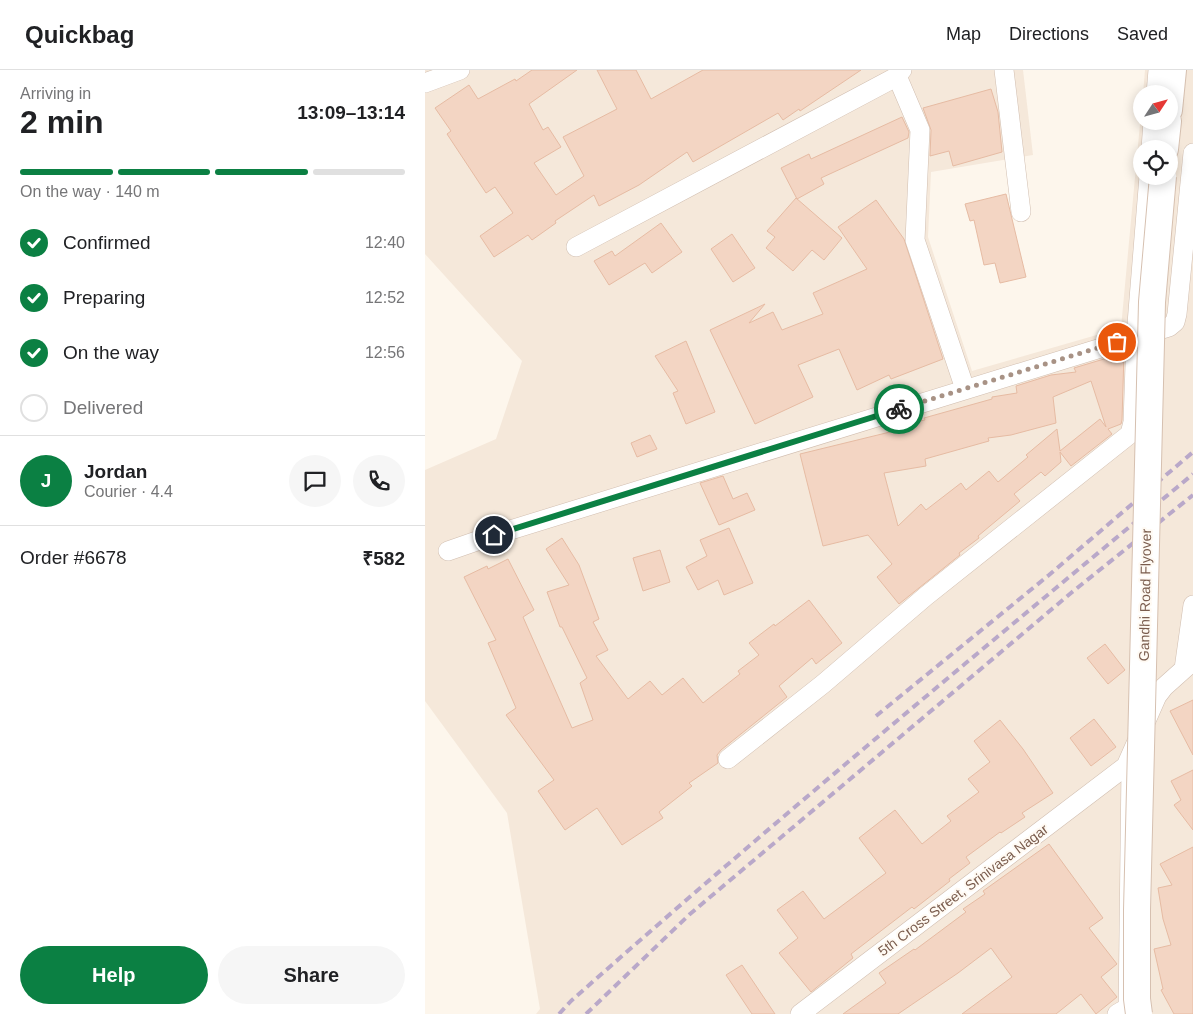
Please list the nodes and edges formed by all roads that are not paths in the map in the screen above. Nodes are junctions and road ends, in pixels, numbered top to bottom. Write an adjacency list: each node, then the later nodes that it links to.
1 (460, 70): 6 (street)
2 (1004, 70): 12 (street)
3 (1157, 70): 7 (street)
4 (1173, 70): 8 (main road)
5 (899, 73): 13 (street); 15 (street)
6 (425, 83)
7 (1156, 85)
8 (1172, 85)
9 (1193, 153): 14 (street)
10 (1148, 185): 14 (street)
11 (1162, 185): 22 (main road, Gandhi Road Flyover, bridge)
12 (1021, 212)
13 (576, 247)
14 (1136, 336): 15 (street); 19 (street)
15 (965, 389): 16 (street)
16 (448, 551)
17 (1193, 605): 18 (street)
18 (1188, 665): 20 (street)
19 (728, 760)
20 (1126, 766): 21 (street, 5th Cross Street, Srinivasa Nagar); 22 (lane)
21 (806, 1012)
22 (1125, 1013)

